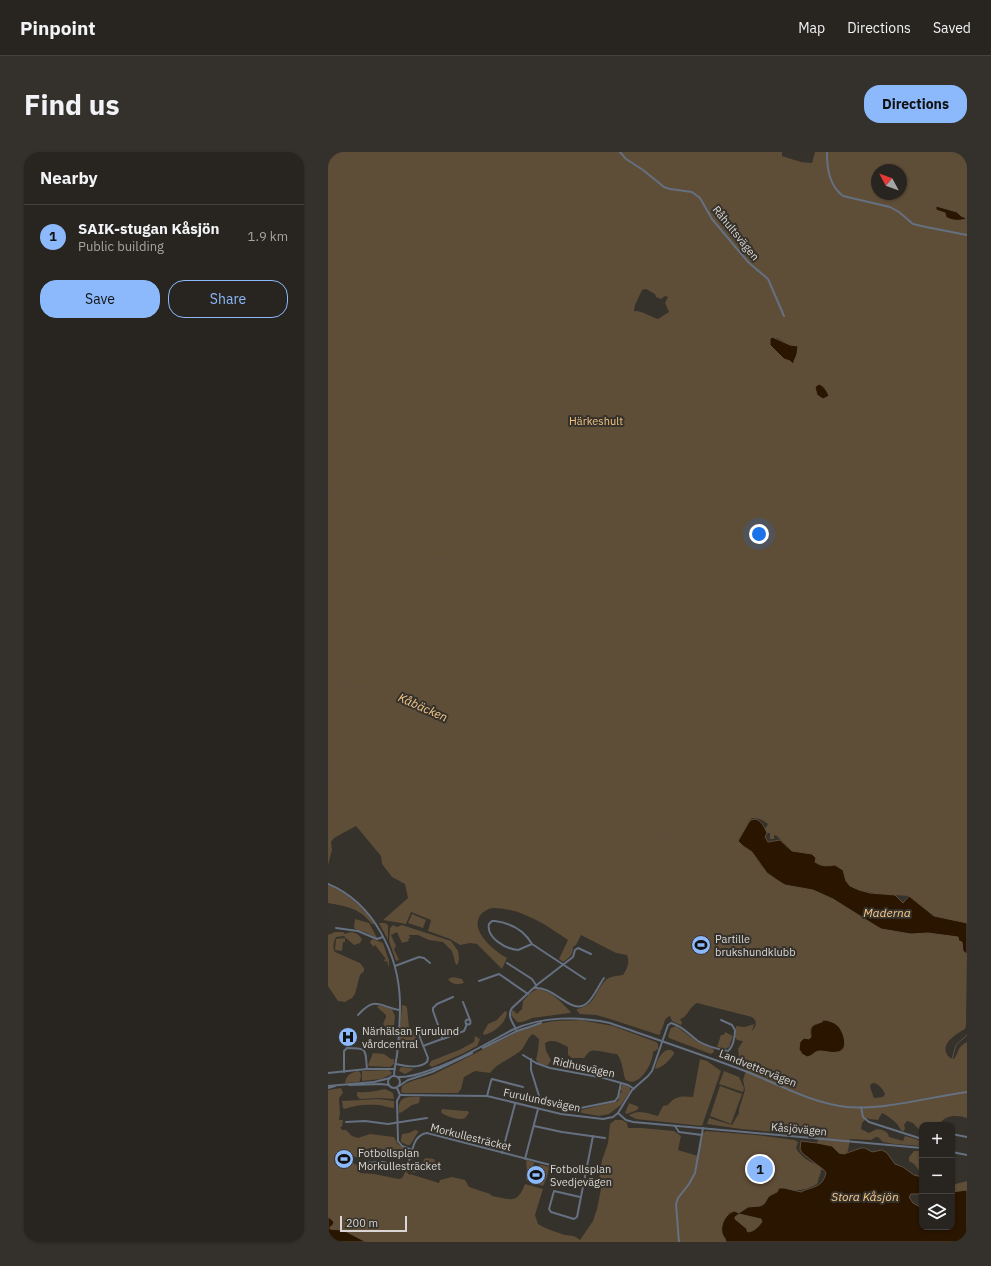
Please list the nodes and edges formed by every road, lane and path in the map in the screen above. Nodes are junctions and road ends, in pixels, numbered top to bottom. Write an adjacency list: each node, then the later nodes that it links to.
1 (620, 152): 4 (street, Råhultsvägen)
2 (827, 152): 3 (street)
3 (967, 235)
4 (784, 316)
5 (328, 884): 7 (street)
6 (336, 928): 7 (street)
7 (383, 937): 13 (street)
8 (532, 944): 8 (street); 12 (street)
9 (591, 954): 12 (street)
10 (507, 963): 17 (street)
11 (430, 964): 13 (street)
12 (563, 964): 15 (street); 17 (street)
13 (395, 966): 21 (street)
14 (604, 978): 17 (street)
15 (584, 979)
16 (479, 981): 18 (street)
17 (535, 987): 18 (street)
18 (528, 994): 25 (street)
19 (453, 997): 26 (street)
20 (463, 1002): 26 (street)
21 (399, 1010): 22 (street); 31 (street)
22 (358, 1015)
23 (721, 1020): 27 (street)
24 (417, 1030): 28 (street)
25 (516, 1030): 27 (street, Landvettervägen); 37 (street, Landvettervägen); 42 (street, Landvettervägen)
26 (442, 1038): 28 (street)
27 (663, 1041): 44 (street); 50 (street, Landvettervägen)
28 (424, 1046): 31 (street)
29 (523, 1056): 30 (street, Ridhusvägen)
30 (531, 1060): 39 (street, Ridhusvägen); 48 (street)
31 (396, 1064): 33 (street)
32 (366, 1069): 33 (street); 34 (street); 34 (street)
33 (395, 1070): 36 (street)
34 (344, 1072): 35 (street)
35 (328, 1074)
36 (394, 1076): 37 (street); 38 (street)
37 (398, 1077): 42 (street)
38 (390, 1078): 40 (street); 41 (street)
39 (621, 1083): 44 (street, Ridhusvägen); 52 (street)
40 (389, 1085): 41 (street); 42 (street)
41 (328, 1087)
42 (398, 1087): 46 (street)
43 (523, 1087): 47 (street)
44 (634, 1089): 53 (street)
45 (967, 1092): 50 (street, Landvettervägen)
46 (400, 1094): 47 (street, Furulundsvägen); 56 (street)
47 (487, 1096): 49 (street, Furulundsvägen)
48 (540, 1099)
49 (516, 1104): 51 (street, Furulundsvägen); 68 (street)
50 (861, 1107): 65 (street)
51 (538, 1109): 53 (street, Furulundsvägen); 57 (street)
52 (566, 1111)
53 (618, 1113): 58 (street, Kåsjövägen)
54 (427, 1118): 56 (street)
55 (346, 1122): 56 (street)
56 (398, 1123): 67 (street)
57 (534, 1126): 62 (street); 71 (street)
58 (675, 1126): 59 (street, Kåsjövägen); 60 (street, Kåsjövägen)
59 (703, 1128): 60 (street); 66 (street, Kåsjövägen)
60 (702, 1135): 75 (street)
61 (955, 1135): 63 (street)
62 (593, 1136): 64 (street); 73 (street)
63 (967, 1137)
64 (605, 1138)
65 (919, 1138)
66 (919, 1148)
67 (413, 1150): 68 (street, Morkullesträcket); 72 (street, Morkullesträcket)
68 (502, 1153): 71 (street, Morkullesträcket)
69 (955, 1153): 70 (street)
70 (967, 1155)
71 (525, 1159): 73 (street, Morkullesträcket)
72 (364, 1163)
73 (585, 1174): 74 (street)
74 (580, 1197): 74 (street)
75 (679, 1242)

